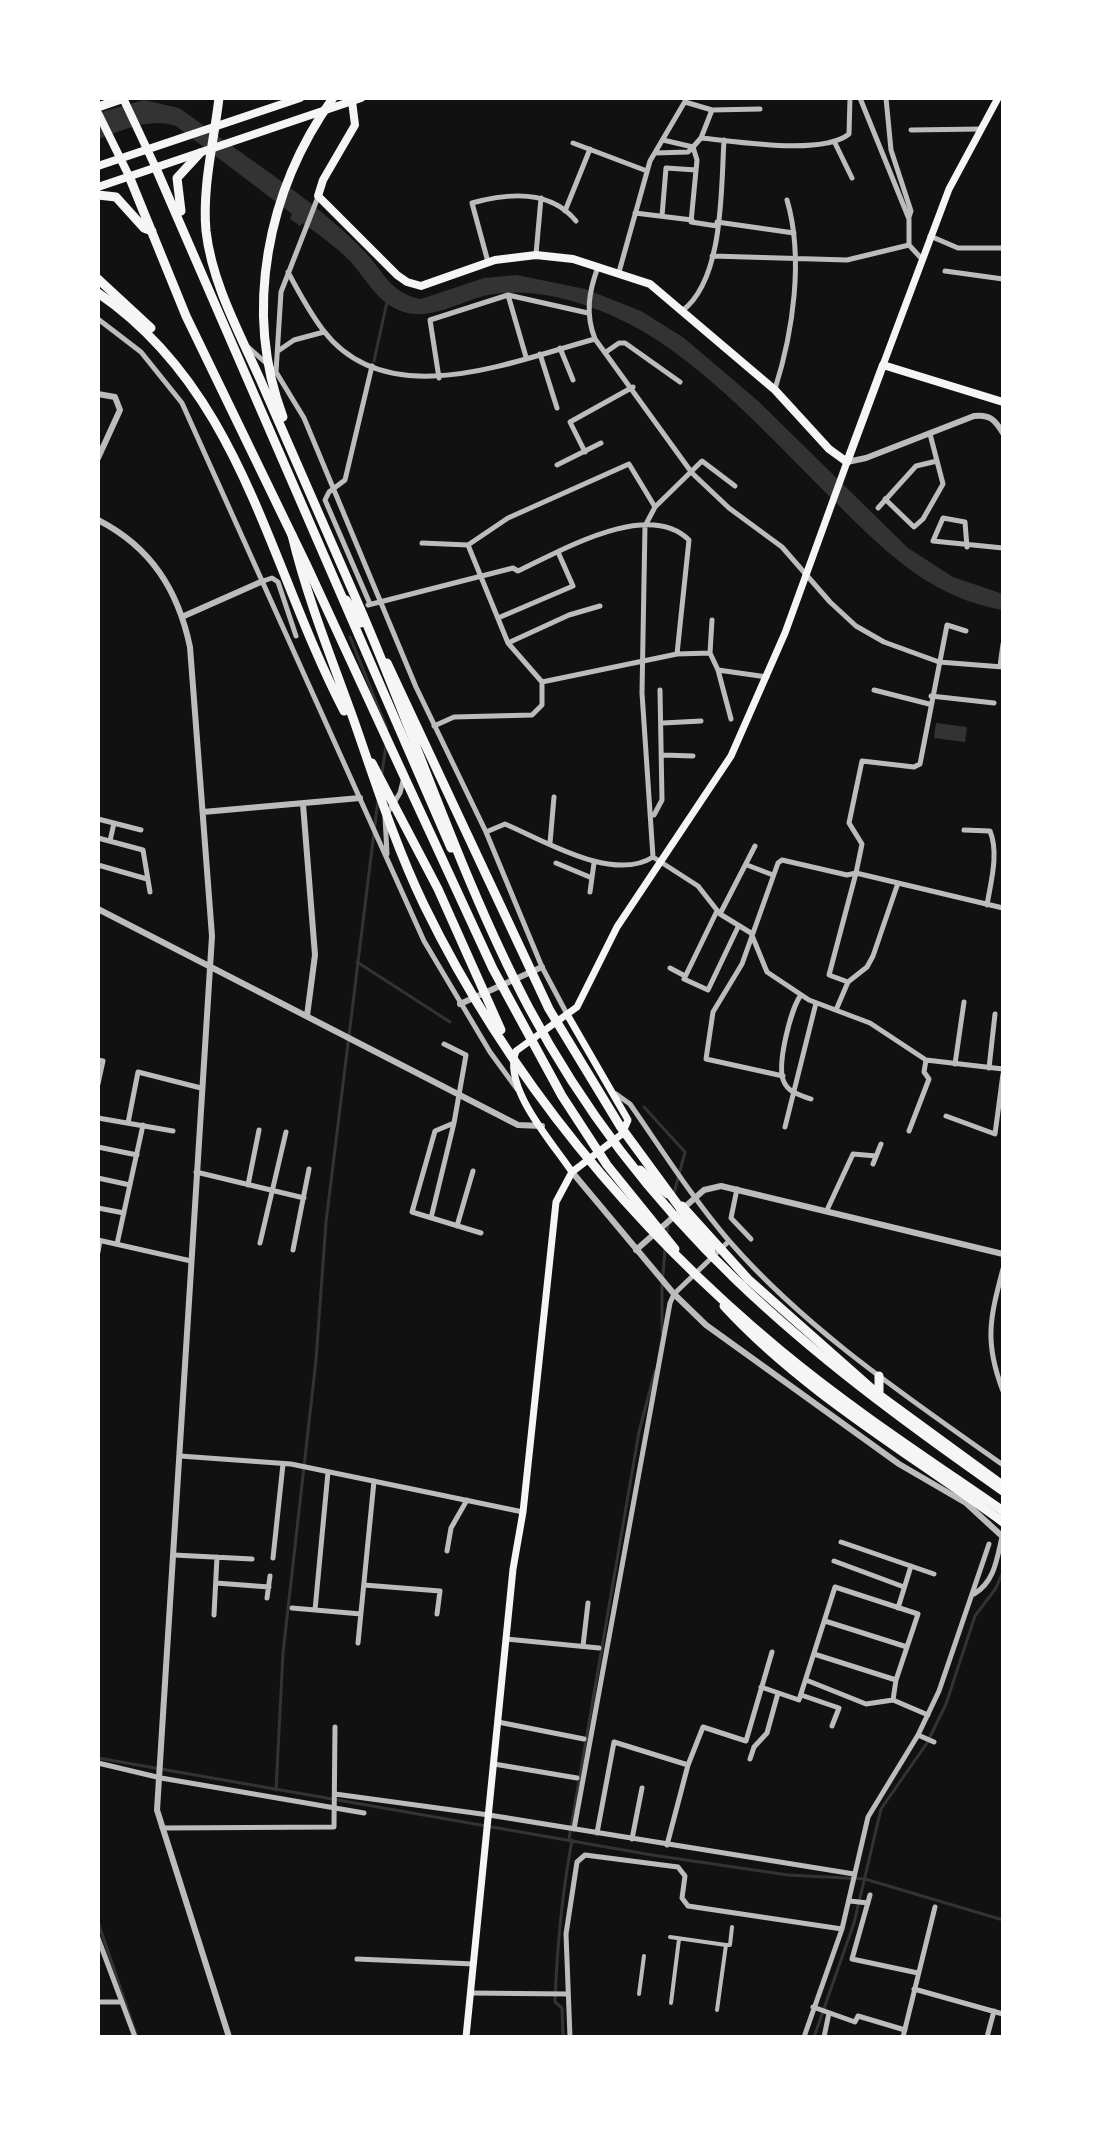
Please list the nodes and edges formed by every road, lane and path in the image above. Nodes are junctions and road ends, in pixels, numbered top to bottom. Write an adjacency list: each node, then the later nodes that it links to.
1 (219, 98): 100 (highway)
2 (300, 98): 25 (main road)
3 (333, 98): 100 (highway)
4 (850, 98): 19 (street)
5 (860, 98): 39 (street)
6 (886, 98): 39 (street)
7 (998, 98): 14 (main road)
8 (124, 100): 13 (highway); 26 (main road)
9 (357, 100): 23 (main road); 34 (main road)
10 (686, 100): 12 (street); 17 (street)
11 (760, 109): 12 (street)
12 (712, 110): 16 (street)
13 (98, 111): 29 (main road)
14 (981, 129): 15 (street); 46 (main road)
15 (911, 130)
16 (701, 138): 18 (street); 21 (street)
17 (663, 140): 21 (street); 24 (street)
18 (724, 140): 19 (street); 42 (street)
19 (834, 141): 30 (street)
20 (573, 143): 22 (street)
21 (693, 147): 24 (street); 27 (street)
22 (590, 149): 28 (street); 36 (street)
23 (202, 152): 26 (main road); 43 (highway)
24 (655, 153): 28 (street)
25 (98, 166)
26 (155, 166): 29 (main road); 43 (highway)
27 (696, 170): 38 (street); 40 (street)
28 (647, 171): 37 (street)
29 (129, 176): 31 (main road); 44 (highway)
30 (852, 178)
31 (98, 187)
32 (98, 195): 44 (highway)
33 (541, 198): 36 (street); 49 (street); 53 (street)
34 (318, 199): 53 (main road); 56 (street)
35 (787, 200): 45 (street)
36 (565, 211): 41 (street)
37 (635, 213): 38 (street); 57 (street)
38 (662, 216): 40 (street)
39 (909, 219): 47 (street)
40 (692, 220): 42 (street)
41 (576, 221)
42 (717, 224): 45 (street); 50 (street)
43 (184, 226): 65 (highway)
44 (152, 231): 102 (highway)
45 (794, 233): 52 (street)
46 (930, 236): 48 (street); 51 (main road)
47 (909, 245): 51 (street); 52 (street)
48 (1003, 248)
49 (536, 255): 53 (main road); 54 (main road)
50 (712, 256): 52 (street); 63 (street)
51 (921, 258): 73 (main road)
52 (794, 259): 81 (street)
53 (488, 263)
54 (598, 267): 57 (main road); 62 (street)
55 (945, 271): 59 (street)
56 (288, 272): 66 (street); 69 (street)
57 (619, 272): 63 (main road)
58 (98, 279): 76 (highway)
59 (1003, 279)
60 (98, 293): 76 (highway)
61 (508, 295): 62 (street); 72 (street); 77 (street)
62 (588, 311): 67 (street)
63 (682, 311): 81 (main road)
64 (98, 319): 110 (street)
65 (225, 329): 75 (street); 111 (highway)
66 (324, 332): 69 (street); 74 (street)
67 (595, 339): 68 (street); 70 (street)
68 (560, 348): 71 (street); 78 (street)
69 (277, 351): 75 (street)
70 (606, 352): 79 (street); 80 (street)
71 (540, 354): 72 (street); 84 (street)
72 (526, 357): 77 (street)
73 (883, 365): 83 (main road); 91 (main road)
74 (372, 366): 77 (street); 95 (street)
75 (276, 372): 95 (street)
76 (189, 378): 192 (highway)
77 (439, 378)
78 (573, 380)
79 (680, 382)
80 (633, 387): 88 (street); 93 (street)
81 (775, 390): 91 (main road)
82 (98, 394): 89 (street)
83 (1003, 402)
84 (557, 408)
85 (1003, 433): 86 (street)
86 (930, 434): 90 (street); 91 (street)
87 (601, 443): 88 (street)
88 (585, 452): 92 (street)
89 (98, 458)
90 (937, 461): 96 (street); 96 (street)
91 (847, 462): 108 (main road)
92 (557, 465)
93 (692, 473): 94 (street); 97 (street); 108 (street)
94 (735, 486)
95 (334, 488): 112 (street); 112 (street)
96 (885, 499): 98 (street)
97 (655, 507): 101 (street); 104 (street)
98 (878, 508)
99 (98, 520): 114 (street)
100 (322, 522): 249 (highway)
101 (646, 523): 107 (street); 122 (street); 123 (street)
102 (292, 535): 139 (highway); 192 (highway)
103 (422, 543): 104 (street)
104 (468, 545): 109 (street)
105 (967, 547): 105 (street); 106 (street)
106 (1003, 548)
107 (558, 552): 109 (street); 115 (street)
108 (806, 577): 124 (street); 127 (main road)
109 (481, 579): 112 (street); 115 (street)
110 (263, 581): 114 (street); 118 (street); 118 (street)
111 (346, 600): 229 (highway); 249 (highway)
112 (380, 601): 136 (street)
113 (600, 606): 119 (street)
114 (184, 616): 143 (street)
115 (498, 618): 119 (street)
116 (712, 620): 121 (street)
117 (966, 631): 124 (street)
118 (296, 637): 141 (street)
119 (508, 643): 128 (street)
120 (1003, 644): 125 (street)
121 (710, 653): 122 (street); 126 (street)
122 (677, 654): 123 (street)
123 (642, 661): 128 (street); 144 (street)
124 (939, 662): 125 (street); 131 (street)
125 (1001, 666)
126 (718, 670): 127 (street); 133 (street)
127 (768, 677): 155 (main road)
128 (542, 682): 136 (street)
129 (660, 690): 135 (street)
130 (874, 690): 131 (street)
131 (930, 700): 132 (street); 160 (street)
132 (994, 703)
133 (731, 719)
134 (701, 721): 135 (street)
135 (663, 723): 137 (street)
136 (434, 726): 149 (street)
137 (663, 755): 138 (street); 144 (street)
138 (693, 756)
139 (403, 771): 154 (street); 234 (highway)
140 (554, 797): 152 (street)
141 (360, 798): 142 (street); 154 (street)
142 (303, 804): 143 (street); 184 (street)
143 (203, 812): 173 (street)
144 (653, 815): 155 (street)
145 (98, 819): 146 (street)
146 (114, 823): 147 (street); 151 (street)
147 (141, 830)
148 (964, 830): 167 (street)
149 (486, 832): 152 (street); 174 (street)
150 (98, 838): 151 (street)
151 (110, 841): 163 (street)
152 (550, 843): 157 (street)
153 (755, 846): 159 (street)
154 (387, 859): 181 (street)
155 (656, 861): 157 (street); 170 (street); 185 (main road)
156 (556, 863): 162 (street)
157 (594, 863): 162 (street)
158 (98, 865): 163 (street)
159 (747, 865): 161 (street); 170 (street)
160 (856, 873): 161 (street); 164 (street); 177 (street)
161 (773, 875): 172 (street)
162 (592, 878): 166 (street)
163 (147, 879): 165 (street)
164 (898, 883): 167 (street); 177 (street)
165 (150, 892)
166 (590, 892)
167 (987, 905): 168 (street)
168 (1003, 908)
169 (98, 909): 173 (street)
170 (719, 913): 171 (street); 176 (street)
171 (738, 927): 172 (street); 176 (street)
172 (751, 933): 178 (street); 193 (street)
173 (210, 965): 184 (street); 195 (street)
174 (542, 967): 181 (street); 185 (street)
175 (670, 968): 176 (street)
176 (685, 976)
177 (848, 982): 182 (street)
178 (801, 995): 180 (street); 193 (street)
179 (964, 1002): 189 (street)
180 (816, 1003): 182 (street); 197 (street)
181 (460, 1004): 196 (street)
182 (836, 1010): 188 (street)
183 (995, 1014): 190 (street)
184 (307, 1016): 199 (street)
185 (568, 1016): 196 (main road); 198 (main road)
186 (444, 1044): 199 (street)
187 (98, 1060): 194 (street)
188 (926, 1060): 189 (street); 210 (street)
189 (955, 1064): 190 (street)
190 (989, 1068): 191 (street)
191 (1003, 1072): 201 (street)
192 (526, 1075): 264 (highway)
193 (783, 1076): 197 (street)
194 (98, 1084)
195 (201, 1088): 203 (street); 219 (street)
196 (520, 1093): 206 (main road)
197 (793, 1093): 200 (street); 207 (street)
198 (616, 1094): 220 (main road); 227 (street)
199 (458, 1095): 204 (street); 206 (street)
200 (811, 1099)
201 (946, 1116)
202 (98, 1118): 203 (street)
203 (128, 1123): 205 (street)
204 (454, 1123): 232 (street); 232 (street)
205 (143, 1125): 209 (street); 214 (street)
206 (542, 1126): 220 (main road)
207 (785, 1127)
208 (259, 1130): 223 (street)
209 (173, 1131)
210 (909, 1131)
211 (286, 1132): 225 (street)
212 (881, 1144): 215 (street)
213 (98, 1147): 214 (street)
214 (137, 1155): 222 (street)
215 (876, 1156): 216 (street); 230 (street)
216 (873, 1164)
217 (309, 1169): 226 (street)
218 (473, 1171): 233 (street)
219 (196, 1172): 223 (street); 245 (street)
220 (572, 1172): 242 (street); 265 (main road)
221 (98, 1178): 222 (street)
222 (130, 1185): 231 (street)
223 (248, 1185): 225 (street)
224 (737, 1188): 227 (street); 230 (street); 236 (street)
225 (273, 1191): 226 (street); 238 (street)
226 (304, 1198): 241 (street)
227 (696, 1198): 229 (street); 240 (street)
228 (98, 1208): 231 (street)
229 (684, 1208): 234 (street); 240 (highway)
230 (827, 1210): 244 (street)
231 (124, 1213): 239 (street)
232 (431, 1218): 233 (street)
233 (457, 1226): 235 (street)
234 (661, 1229): 242 (street); 247 (highway)
235 (481, 1233)
236 (751, 1239)
237 (99, 1240): 239 (street); 243 (street)
238 (260, 1243)
239 (117, 1244): 245 (street)
240 (725, 1245): 247 (street); 251 (street); 254 (highway)
241 (293, 1250)
242 (636, 1250): 248 (street)
243 (98, 1252)
244 (1003, 1254)
245 (191, 1261): 257 (street)
246 (1003, 1269): 250 (street)
247 (695, 1274): 248 (street); 256 (highway)
248 (674, 1294): 255 (street); 325 (street)
249 (793, 1335): 262 (highway)
250 (992, 1362): 252 (street); 253 (street)
251 (879, 1376): 254 (highway); 259 (street)
252 (1003, 1382)
253 (1003, 1391)
254 (879, 1395): 262 (highway)
255 (855, 1432): 256 (street); 267 (street)
256 (893, 1444): 266 (highway)
257 (180, 1456): 258 (street); 271 (street)
258 (283, 1464): 260 (street); 273 (street)
259 (1003, 1465)
260 (328, 1472): 261 (street); 288 (street)
261 (374, 1481): 263 (street); 280 (street)
262 (1003, 1488)
263 (467, 1500): 265 (street); 270 (street)
264 (1003, 1511)
265 (523, 1512): 293 (main road)
266 (1003, 1522)
267 (1003, 1535): 283 (street)
268 (841, 1542): 276 (street)
269 (989, 1544): 283 (street)
270 (447, 1551)
271 (174, 1555): 272 (street); 317 (street)
272 (217, 1557): 274 (street); 279 (street)
273 (273, 1558)
274 (252, 1559)
275 (834, 1561): 282 (street)
276 (911, 1566): 277 (street); 282 (street)
277 (934, 1574)
278 (270, 1576): 281 (street)
279 (216, 1583): 281 (street); 291 (street)
280 (364, 1585): 289 (street); 290 (street)
281 (269, 1587): 284 (street)
282 (904, 1587): 287 (street)
283 (973, 1594): 306 (street)
284 (267, 1598)
285 (588, 1603): 295 (street)
286 (292, 1608): 288 (street)
287 (898, 1608): 292 (street); 296 (street)
288 (315, 1610): 289 (street)
289 (361, 1614): 294 (street)
290 (437, 1614)
291 (214, 1615)
292 (825, 1621): 296 (street); 299 (street)
293 (506, 1639): 295 (street); 307 (main road)
294 (358, 1643)
295 (583, 1646): 297 (street)
296 (907, 1647): 301 (street)
297 (599, 1648)
298 (772, 1652): 302 (street)
299 (814, 1654): 300 (street); 301 (street)
300 (806, 1680): 304 (street); 305 (street)
301 (896, 1680): 305 (street)
302 (761, 1687): 303 (street); 316 (street)
303 (778, 1693): 304 (street); 313 (street)
304 (801, 1695): 308 (street)
305 (893, 1700): 306 (street)
306 (928, 1715): 310 (street)
307 (498, 1722): 311 (street); 315 (main road)
308 (832, 1726)
309 (335, 1727): 320 (street)
310 (918, 1735): 312 (street); 329 (street)
311 (584, 1739)
312 (934, 1742)
313 (750, 1759)
314 (98, 1763): 317 (street)
315 (494, 1764): 318 (street); 323 (main road)
316 (688, 1765): 326 (street); 328 (street)
317 (161, 1778): 321 (street); 324 (street)
318 (577, 1778)
319 (642, 1788): 327 (street)
320 (335, 1794): 321 (street); 323 (street)
321 (335, 1809): 322 (street); 324 (street)
322 (364, 1813)
323 (489, 1817): 325 (street); 342 (main road)
324 (162, 1828): 358 (street)
325 (574, 1829): 326 (street)
326 (597, 1833): 327 (street)
327 (632, 1839): 328 (street)
328 (667, 1845): 329 (street)
329 (854, 1874): 331 (street)
330 (870, 1895): 332 (street)
331 (850, 1901): 332 (street); 335 (street)
332 (868, 1903): 343 (street)
333 (935, 1907): 343 (street)
334 (732, 1927): 339 (street)
335 (842, 1929): 346 (street); 351 (street)
336 (670, 1937): 338 (street)
337 (98, 1938): 349 (street)
338 (679, 1939): 339 (street); 350 (street)
339 (726, 1945): 352 (street)
340 (644, 1956): 347 (street)
341 (357, 1959): 342 (street)
342 (474, 1964): 345 (main road)
343 (918, 1973): 344 (street)
344 (914, 1989): 353 (street); 356 (street)
345 (470, 1993): 346 (street); 359 (main road)
346 (564, 1994): 360 (street)
347 (639, 1994)
348 (98, 2002): 349 (street)
349 (120, 2002): 357 (street)
350 (671, 2003)
351 (813, 2007): 354 (street); 361 (street)
352 (717, 2010)
353 (994, 2011): 355 (street); 364 (street)
354 (829, 2013): 356 (street); 362 (street)
355 (1003, 2014)
356 (905, 2030): 363 (street)
357 (135, 2037)
358 (229, 2037)
359 (466, 2037)
360 (570, 2037)
361 (804, 2037)
362 (824, 2037)
363 (903, 2037)
364 (987, 2037)

